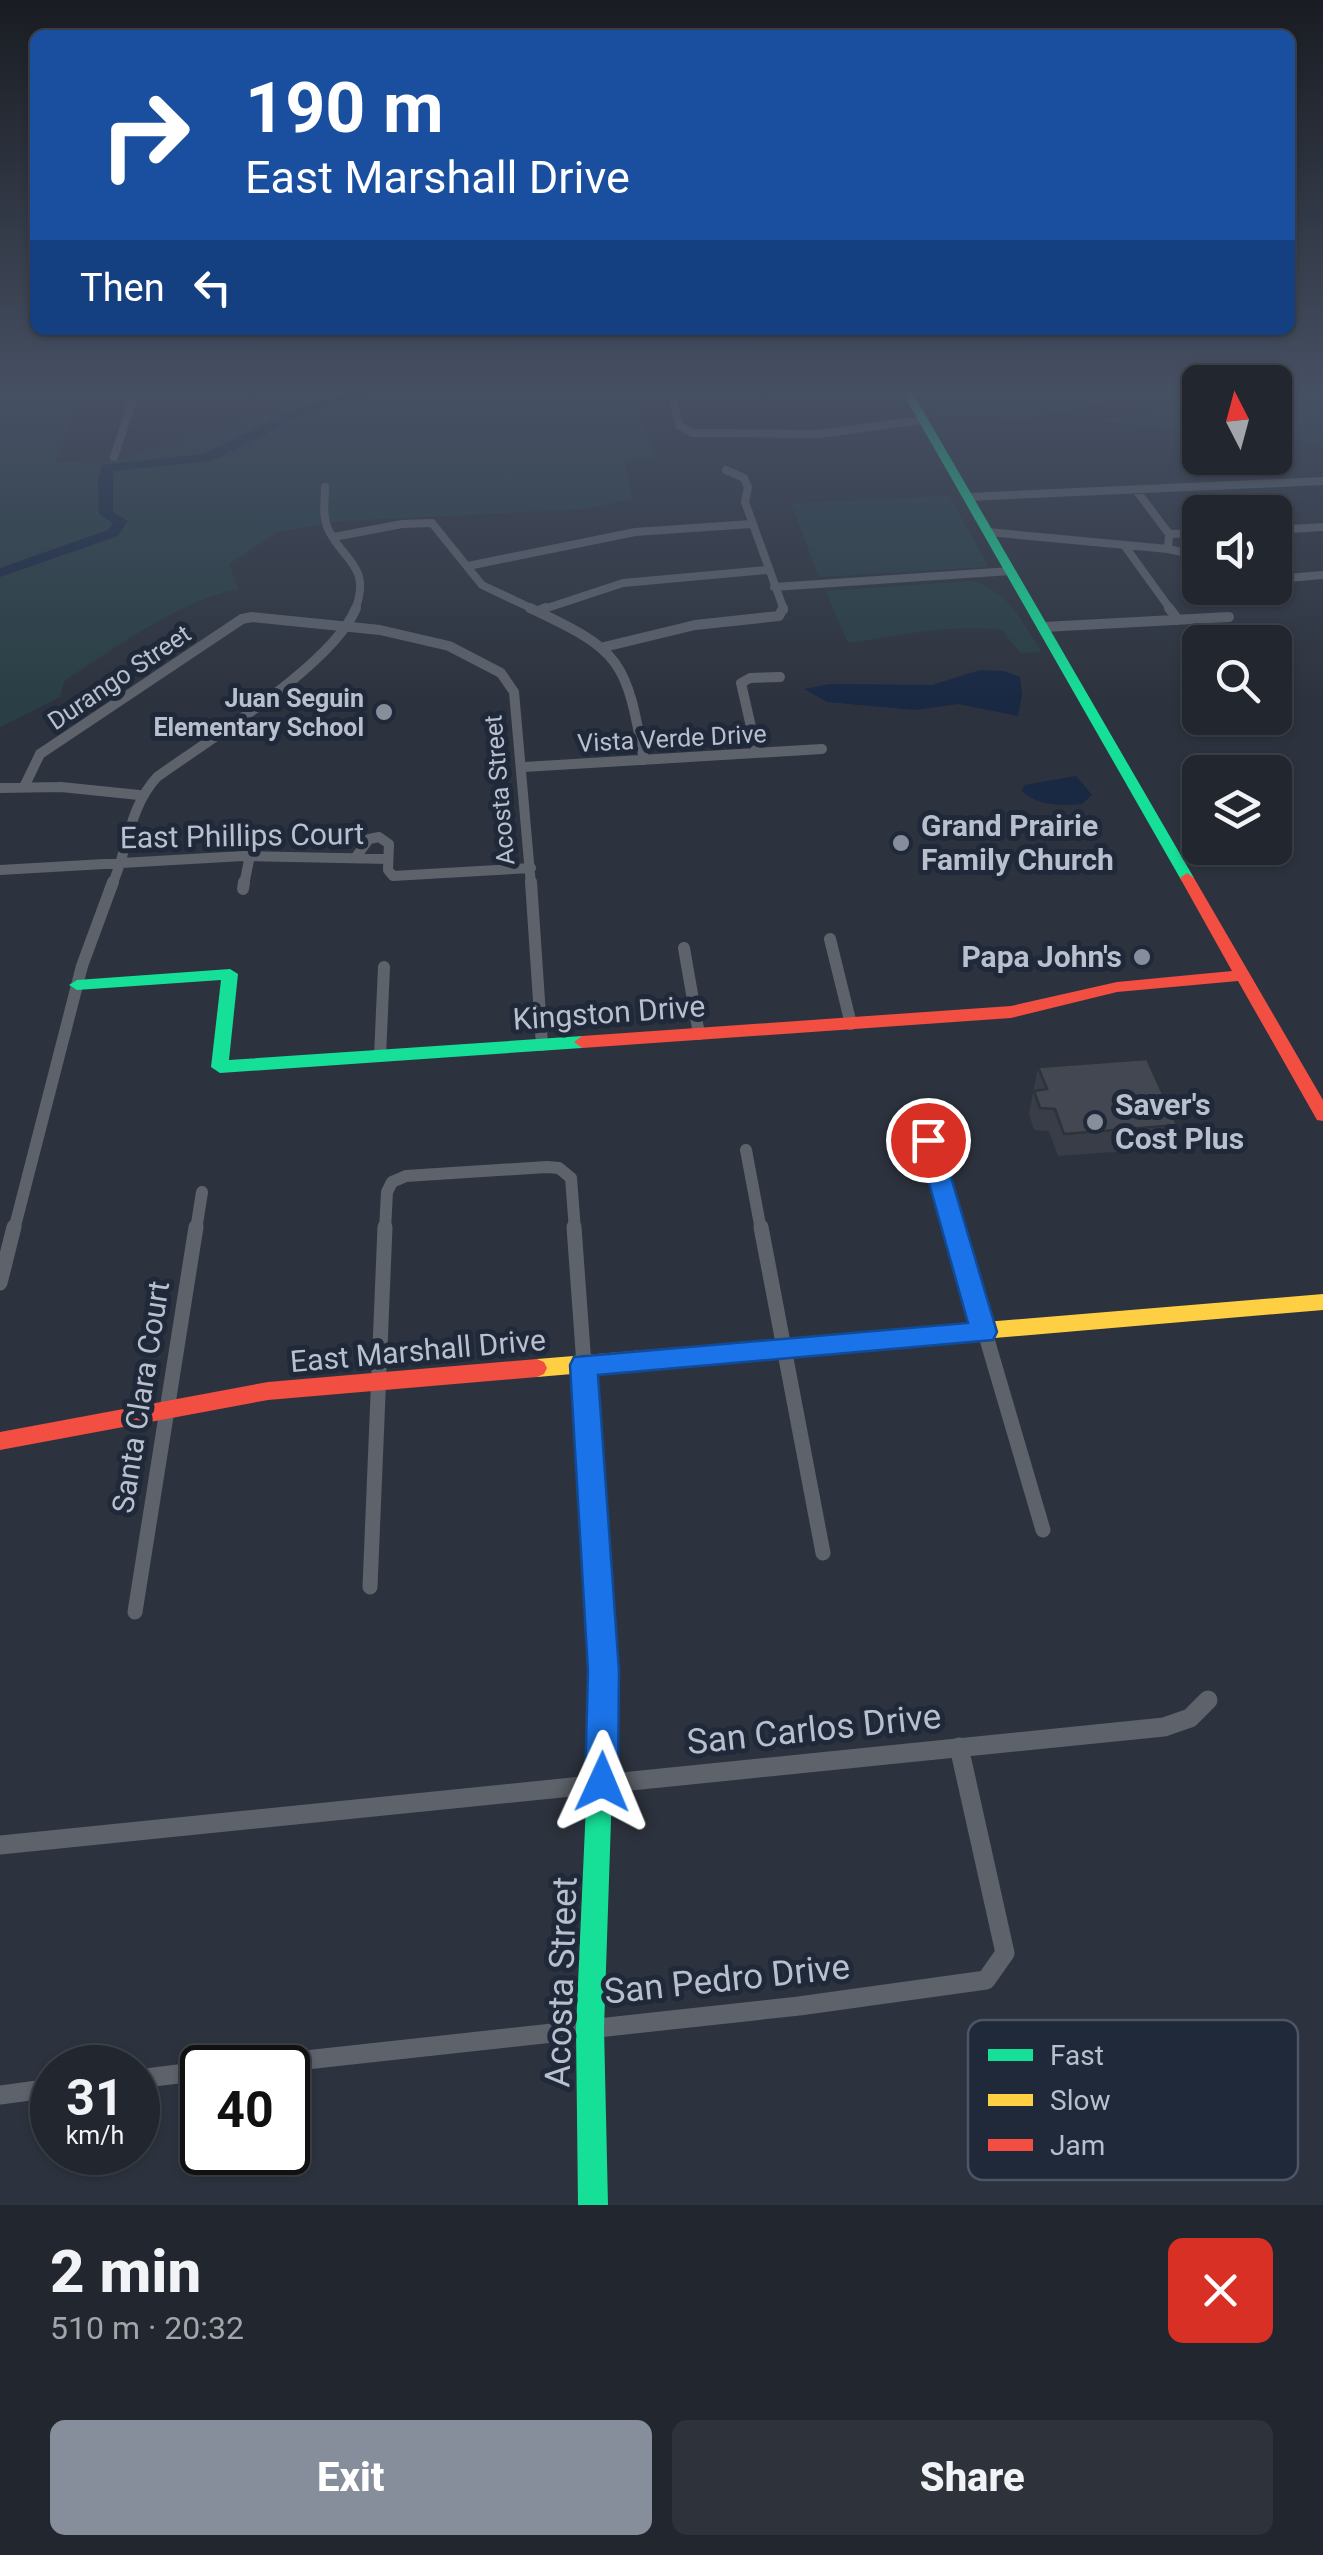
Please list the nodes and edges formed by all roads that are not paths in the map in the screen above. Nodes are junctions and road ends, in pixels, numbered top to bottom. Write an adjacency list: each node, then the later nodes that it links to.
1 (325, 493): 13 (street)
2 (746, 493): 7 (street)
3 (966, 493): 6 (main road)
4 (1066, 493): 6 (street)
5 (1138, 493): 11 (street)
6 (968, 497): 10 (main road)
7 (751, 524): 17 (street); 18 (street)
8 (1323, 527): 9 (street)
9 (1292, 529)
10 (988, 532): 14 (street); 19 (main road)
11 (1169, 534): 12 (street); 15 (street)
12 (1182, 534)
13 (334, 537): 17 (street); 27 (street)
14 (1124, 545): 15 (street); 26 (street)
15 (1168, 550): 16 (street)
16 (1182, 553)
17 (468, 566): 23 (street)
18 (768, 570): 22 (street); 23 (street)
19 (1010, 571): 22 (street); 28 (main road)
20 (1323, 575): 21 (street)
21 (1292, 578)
22 (774, 587): 29 (street)
23 (541, 610): 29 (street)
24 (252, 617): 27 (street, Acosta Street); 35 (street, Durango Street)
25 (1229, 617): 26 (street)
26 (1178, 620): 28 (street)
27 (348, 626): 34 (street, Acosta Street); 37 (street)
28 (1044, 626): 48 (main road)
29 (604, 647): 33 (street)
30 (780, 677): 32 (street)
31 (822, 750): 32 (street, Vista Verde Drive)
32 (757, 753): 33 (street, Vista Verde Drive)
33 (644, 760): 34 (street, Vista Verde Drive)
34 (524, 767): 42 (street, Acosta Street)
35 (24, 786): 36 (street); 37 (street)
36 (0, 788)
37 (139, 795): 41 (street)
38 (250, 855): 39 (street, East Phillips Court); 41 (street, East Phillips Court); 44 (street)
39 (356, 857): 40 (street, East Phillips Court); 40 (street)
40 (388, 860): 42 (street, East Phillips Court)
41 (121, 863): 43 (street, East Phillips Court); 49 (street)
42 (531, 868): 52 (street, Acosta Street)
43 (0, 870)
44 (244, 889)
45 (830, 939): 50 (street)
46 (684, 948): 51 (street)
47 (384, 966): 53 (street)
48 (1245, 975): 50 (main road, Kingston Drive); 54 (main road)
49 (77, 985): 53 (main road, Kingston Drive); 58 (street)
50 (851, 1024): 51 (main road, Kingston Drive)
51 (699, 1034): 52 (main road, Kingston Drive)
52 (542, 1045): 53 (main road, Kingston Drive)
53 (380, 1056)
54 (1323, 1114)
55 (928, 1140): 60 (street)
56 (746, 1150): 61 (street)
57 (202, 1192): 64 (street, Santa Clara Court)
58 (0, 1283)
59 (1323, 1302): 60 (main road, East Marshall Drive)
60 (984, 1332): 61 (main road, East Marshall Drive); 66 (street)
61 (782, 1348): 62 (main road, East Marshall Drive); 67 (street)
62 (584, 1365): 63 (main road, East Marshall Drive); 63 (street, Acosta Street); 72 (main road, Acosta Street)
63 (378, 1383): 64 (main road, East Marshall Drive); 68 (street)
64 (164, 1411): 65 (main road, East Marshall Drive); 69 (street, Santa Clara Court)
65 (0, 1441)
66 (1043, 1530)
67 (823, 1553)
68 (370, 1587)
69 (136, 1612)
70 (1208, 1700): 71 (street, San Carlos Drive)
71 (959, 1747): 72 (street, San Carlos Drive); 74 (street, San Pedro Drive)
72 (602, 1782): 73 (street, San Carlos Drive); 74 (main road, Acosta Street)
73 (0, 1844)
74 (590, 2028): 75 (street, San Pedro Drive); 78 (main road, Acosta Street)
75 (310, 2059)
76 (30, 2091): 77 (street)
77 (0, 2094)
78 (592, 2205)

